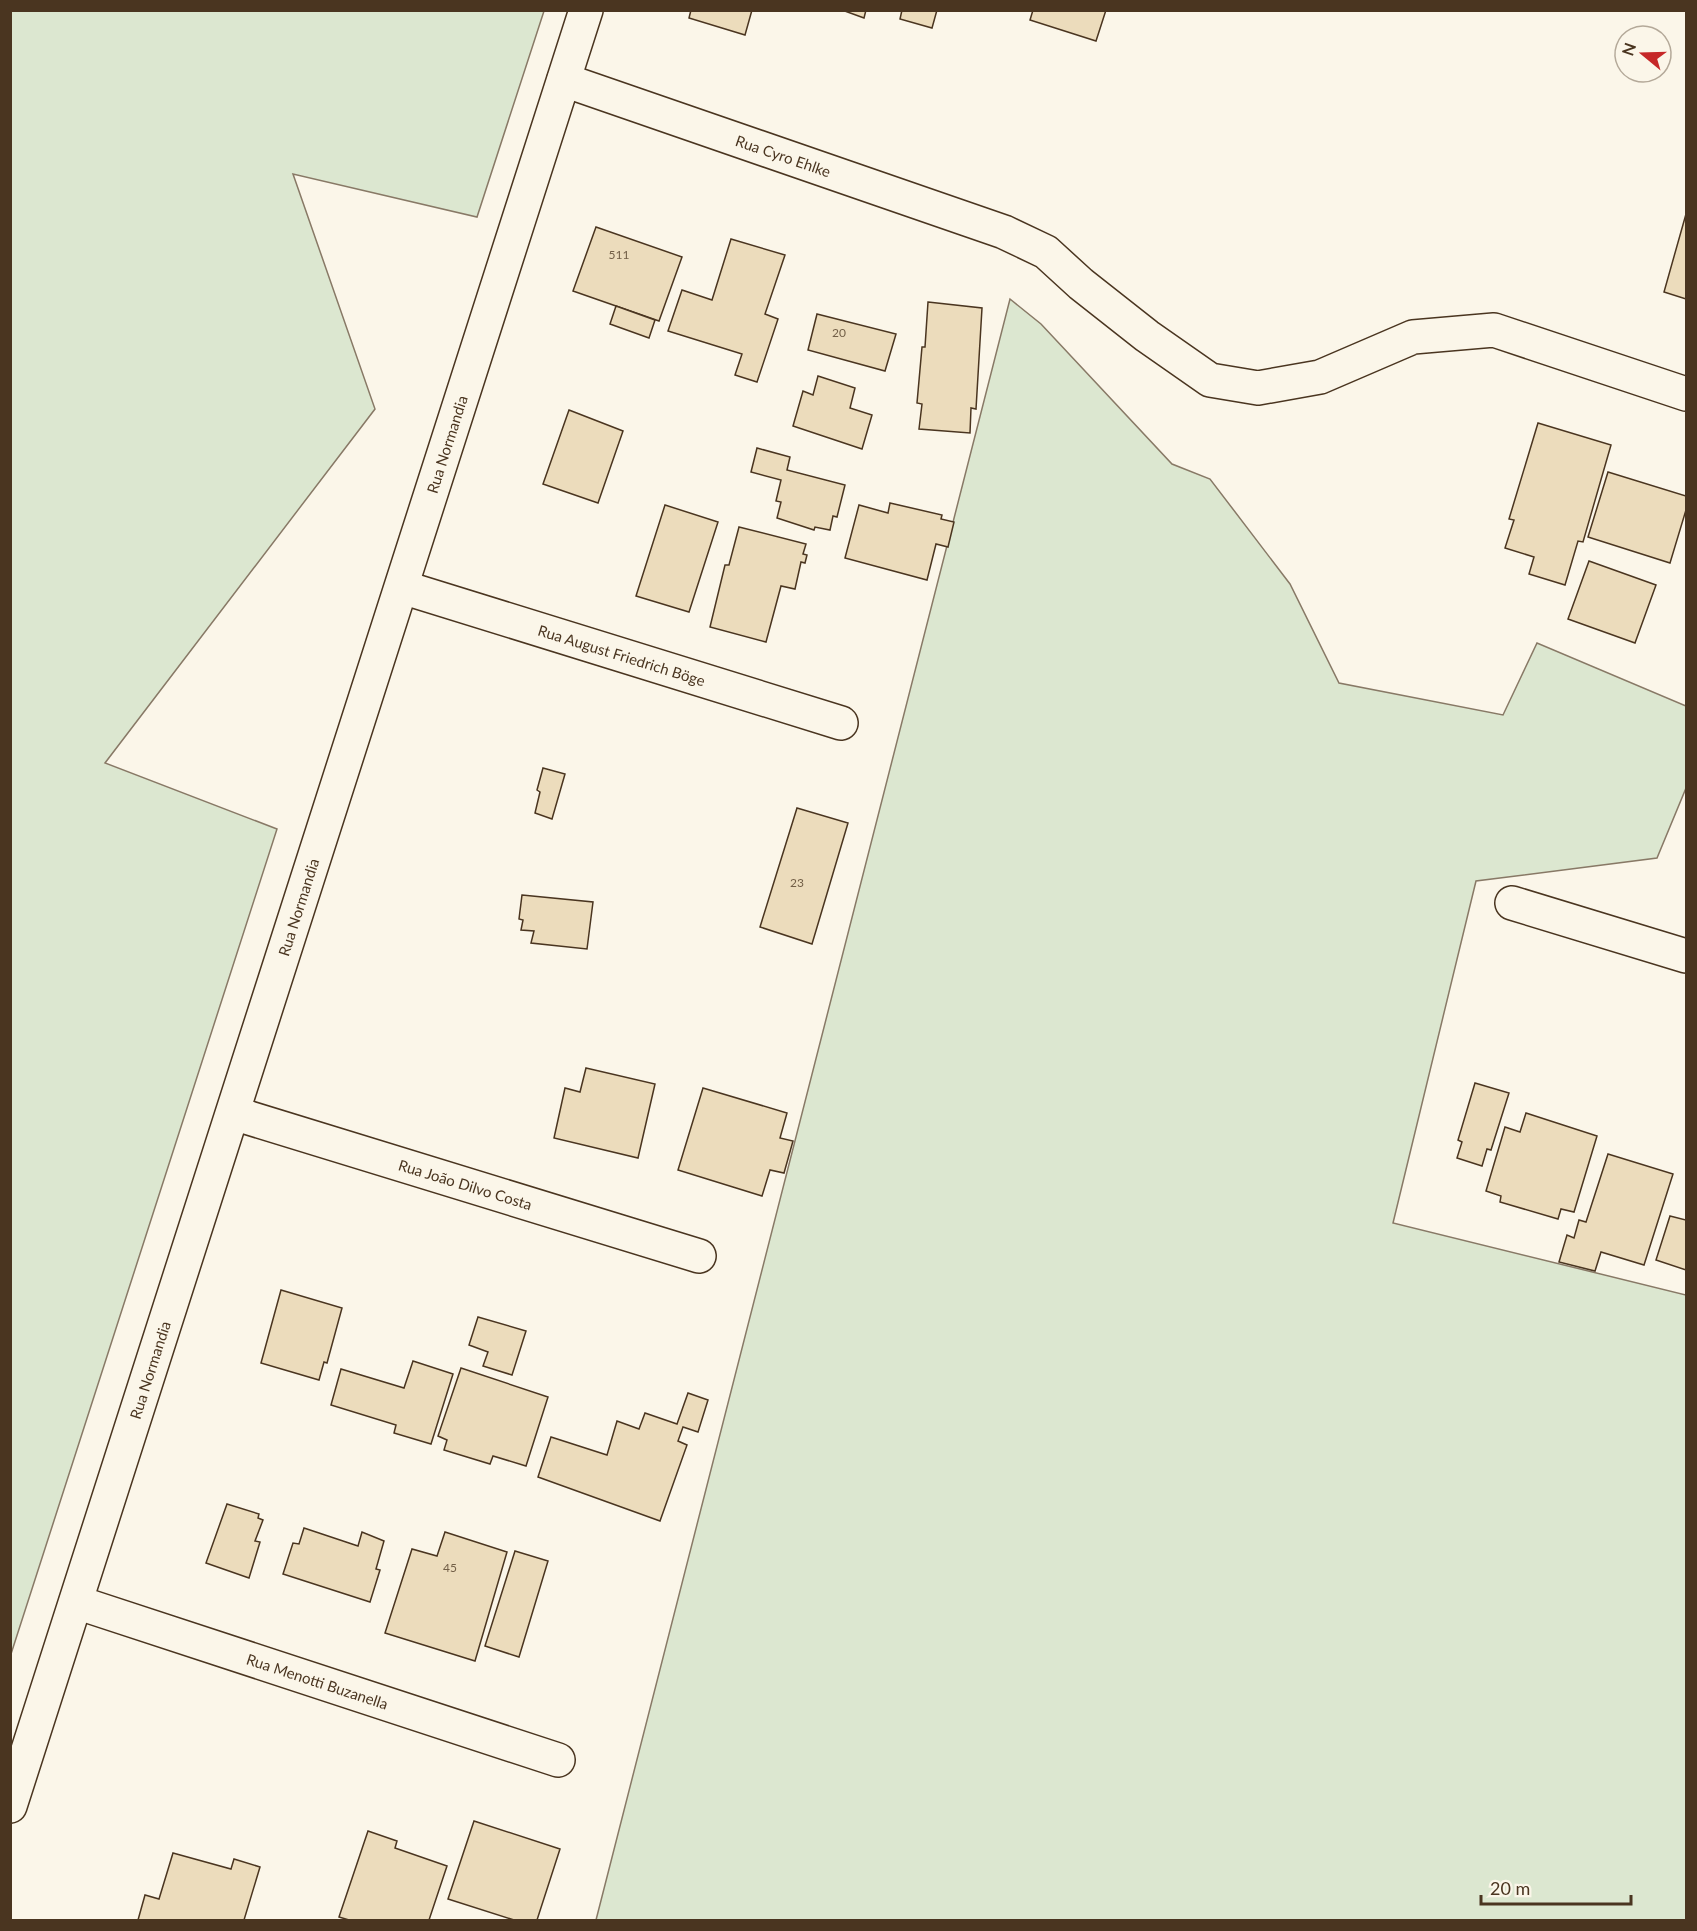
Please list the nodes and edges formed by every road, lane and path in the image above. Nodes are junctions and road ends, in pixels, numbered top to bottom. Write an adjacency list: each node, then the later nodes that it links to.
1 (586, 10): 2 (street, Rua Normandia)
2 (564, 80): 3 (street, Rua Cyro Ehlke); 4 (street, Rua Normandia)
3 (1686, 394)
4 (402, 587): 5 (street, Rua August Friedrich Böge); 8 (street, Rua Normandia)
5 (841, 723)
6 (1512, 903): 7 (street)
7 (1686, 956)
8 (233, 1113): 9 (street, Rua João Dilvo Costa); 10 (street, Rua Normandia)
9 (699, 1256)
10 (76, 1602): 11 (street, Rua Menotti Buzanella); 12 (street, Rua Normandia)
11 (558, 1760)
12 (10, 1806)

